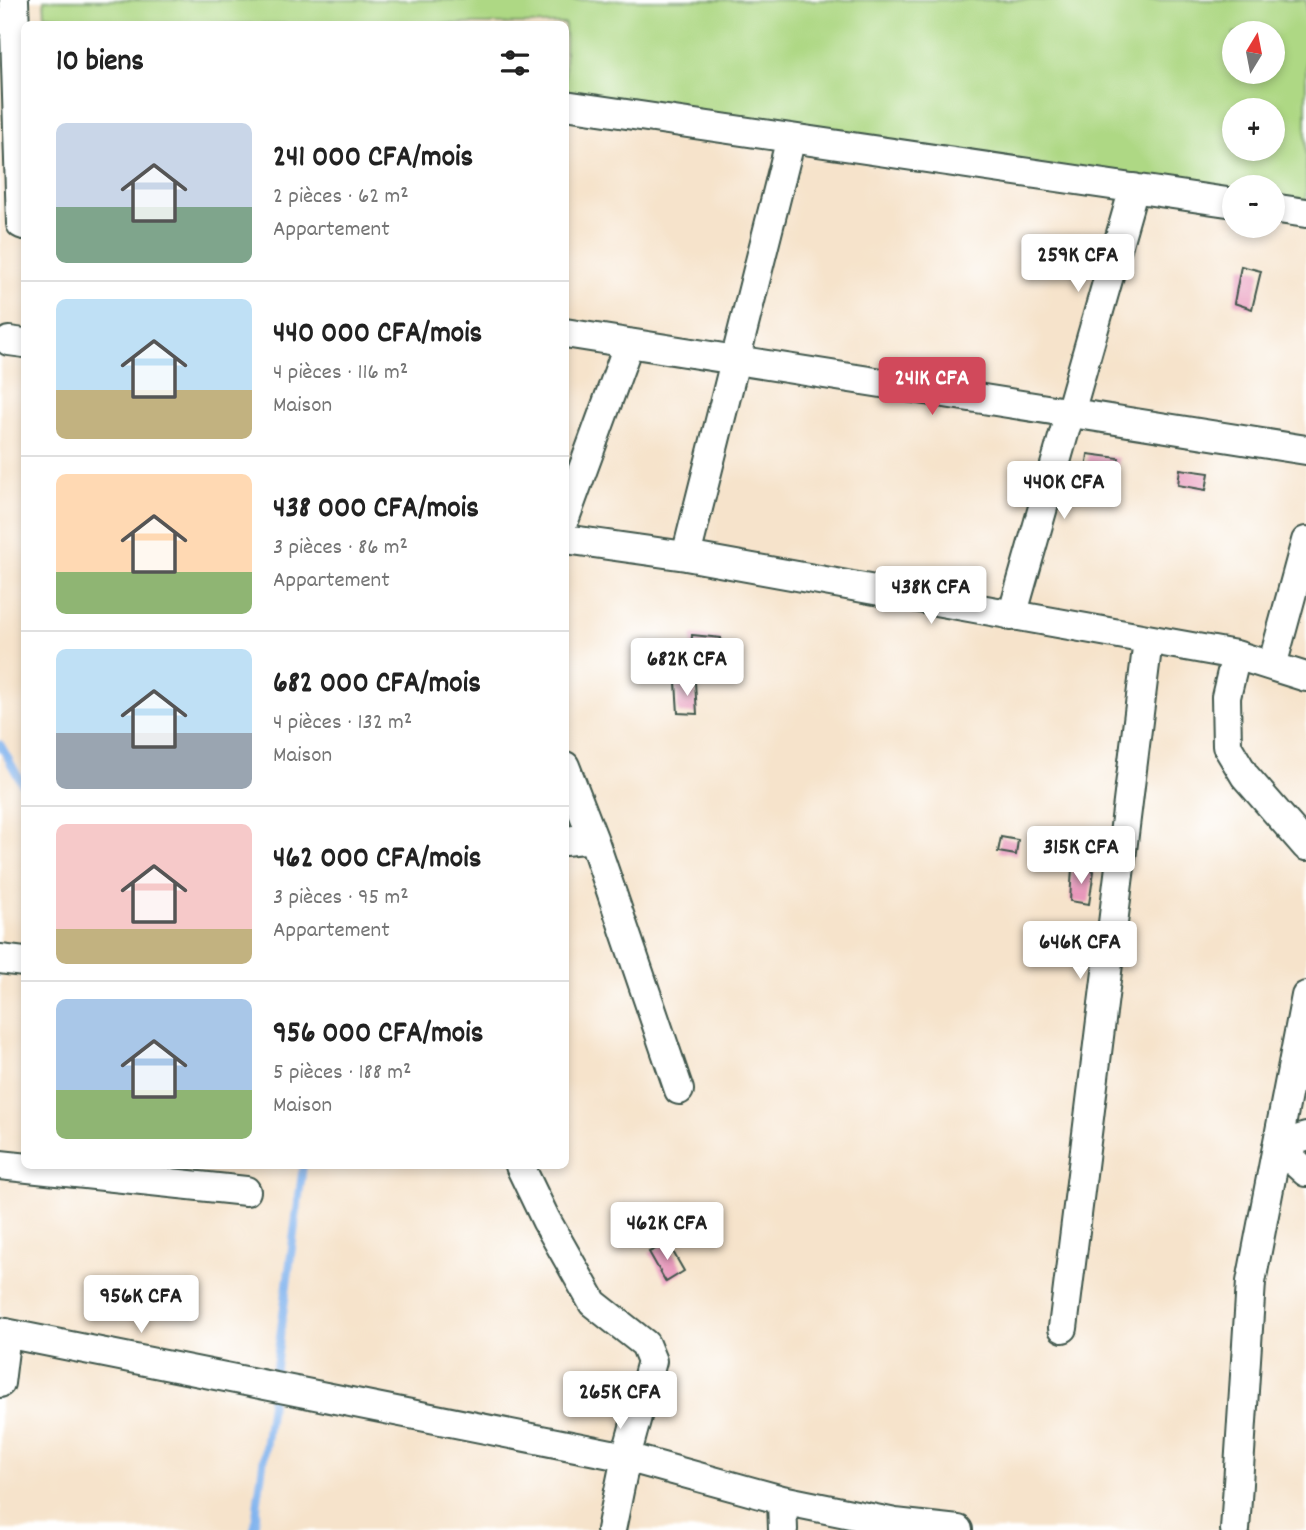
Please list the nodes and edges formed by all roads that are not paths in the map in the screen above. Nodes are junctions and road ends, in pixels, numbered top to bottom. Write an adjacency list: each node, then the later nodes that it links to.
1 (18, 17): 8 (street)
2 (569, 106): 3 (street)
3 (791, 138): 4 (street); 11 (street)
4 (1134, 188): 5 (street); 12 (street)
5 (1222, 200)
6 (1285, 210): 7 (street)
7 (1306, 213)
8 (21, 224)
9 (569, 334): 10 (street)
10 (629, 344): 11 (street); 14 (street)
11 (735, 361): 12 (street); 17 (street)
12 (1069, 413): 13 (street); 18 (street)
13 (1306, 450)
14 (569, 507)
15 (569, 540): 17 (street)
16 (1306, 541): 21 (street)
17 (686, 556): 18 (street)
18 (1012, 616): 19 (street)
19 (1148, 640): 20 (street); 38 (street)
20 (1236, 655): 21 (street); 25 (street)
21 (1272, 666): 22 (street)
22 (1306, 677)
23 (569, 787): 24 (street)
24 (579, 840): 29 (street)
25 (1306, 846)
26 (0, 959): 27 (street)
27 (21, 962)
28 (1306, 996): 31 (street)
29 (679, 1090)
30 (1306, 1137): 31 (street)
31 (1277, 1146): 36 (street); 46 (street)
32 (0, 1164): 33 (street)
33 (21, 1166)
34 (46, 1169): 37 (street)
35 (521, 1169): 41 (street)
36 (1306, 1172)
37 (246, 1191)
38 (1063, 1328)
39 (3, 1332): 40 (street); 41 (street)
40 (0, 1383)
41 (626, 1457): 42 (street); 43 (street)
42 (782, 1500): 44 (street); 45 (street)
43 (611, 1530)
44 (782, 1530)
45 (958, 1530)
46 (1235, 1530)

